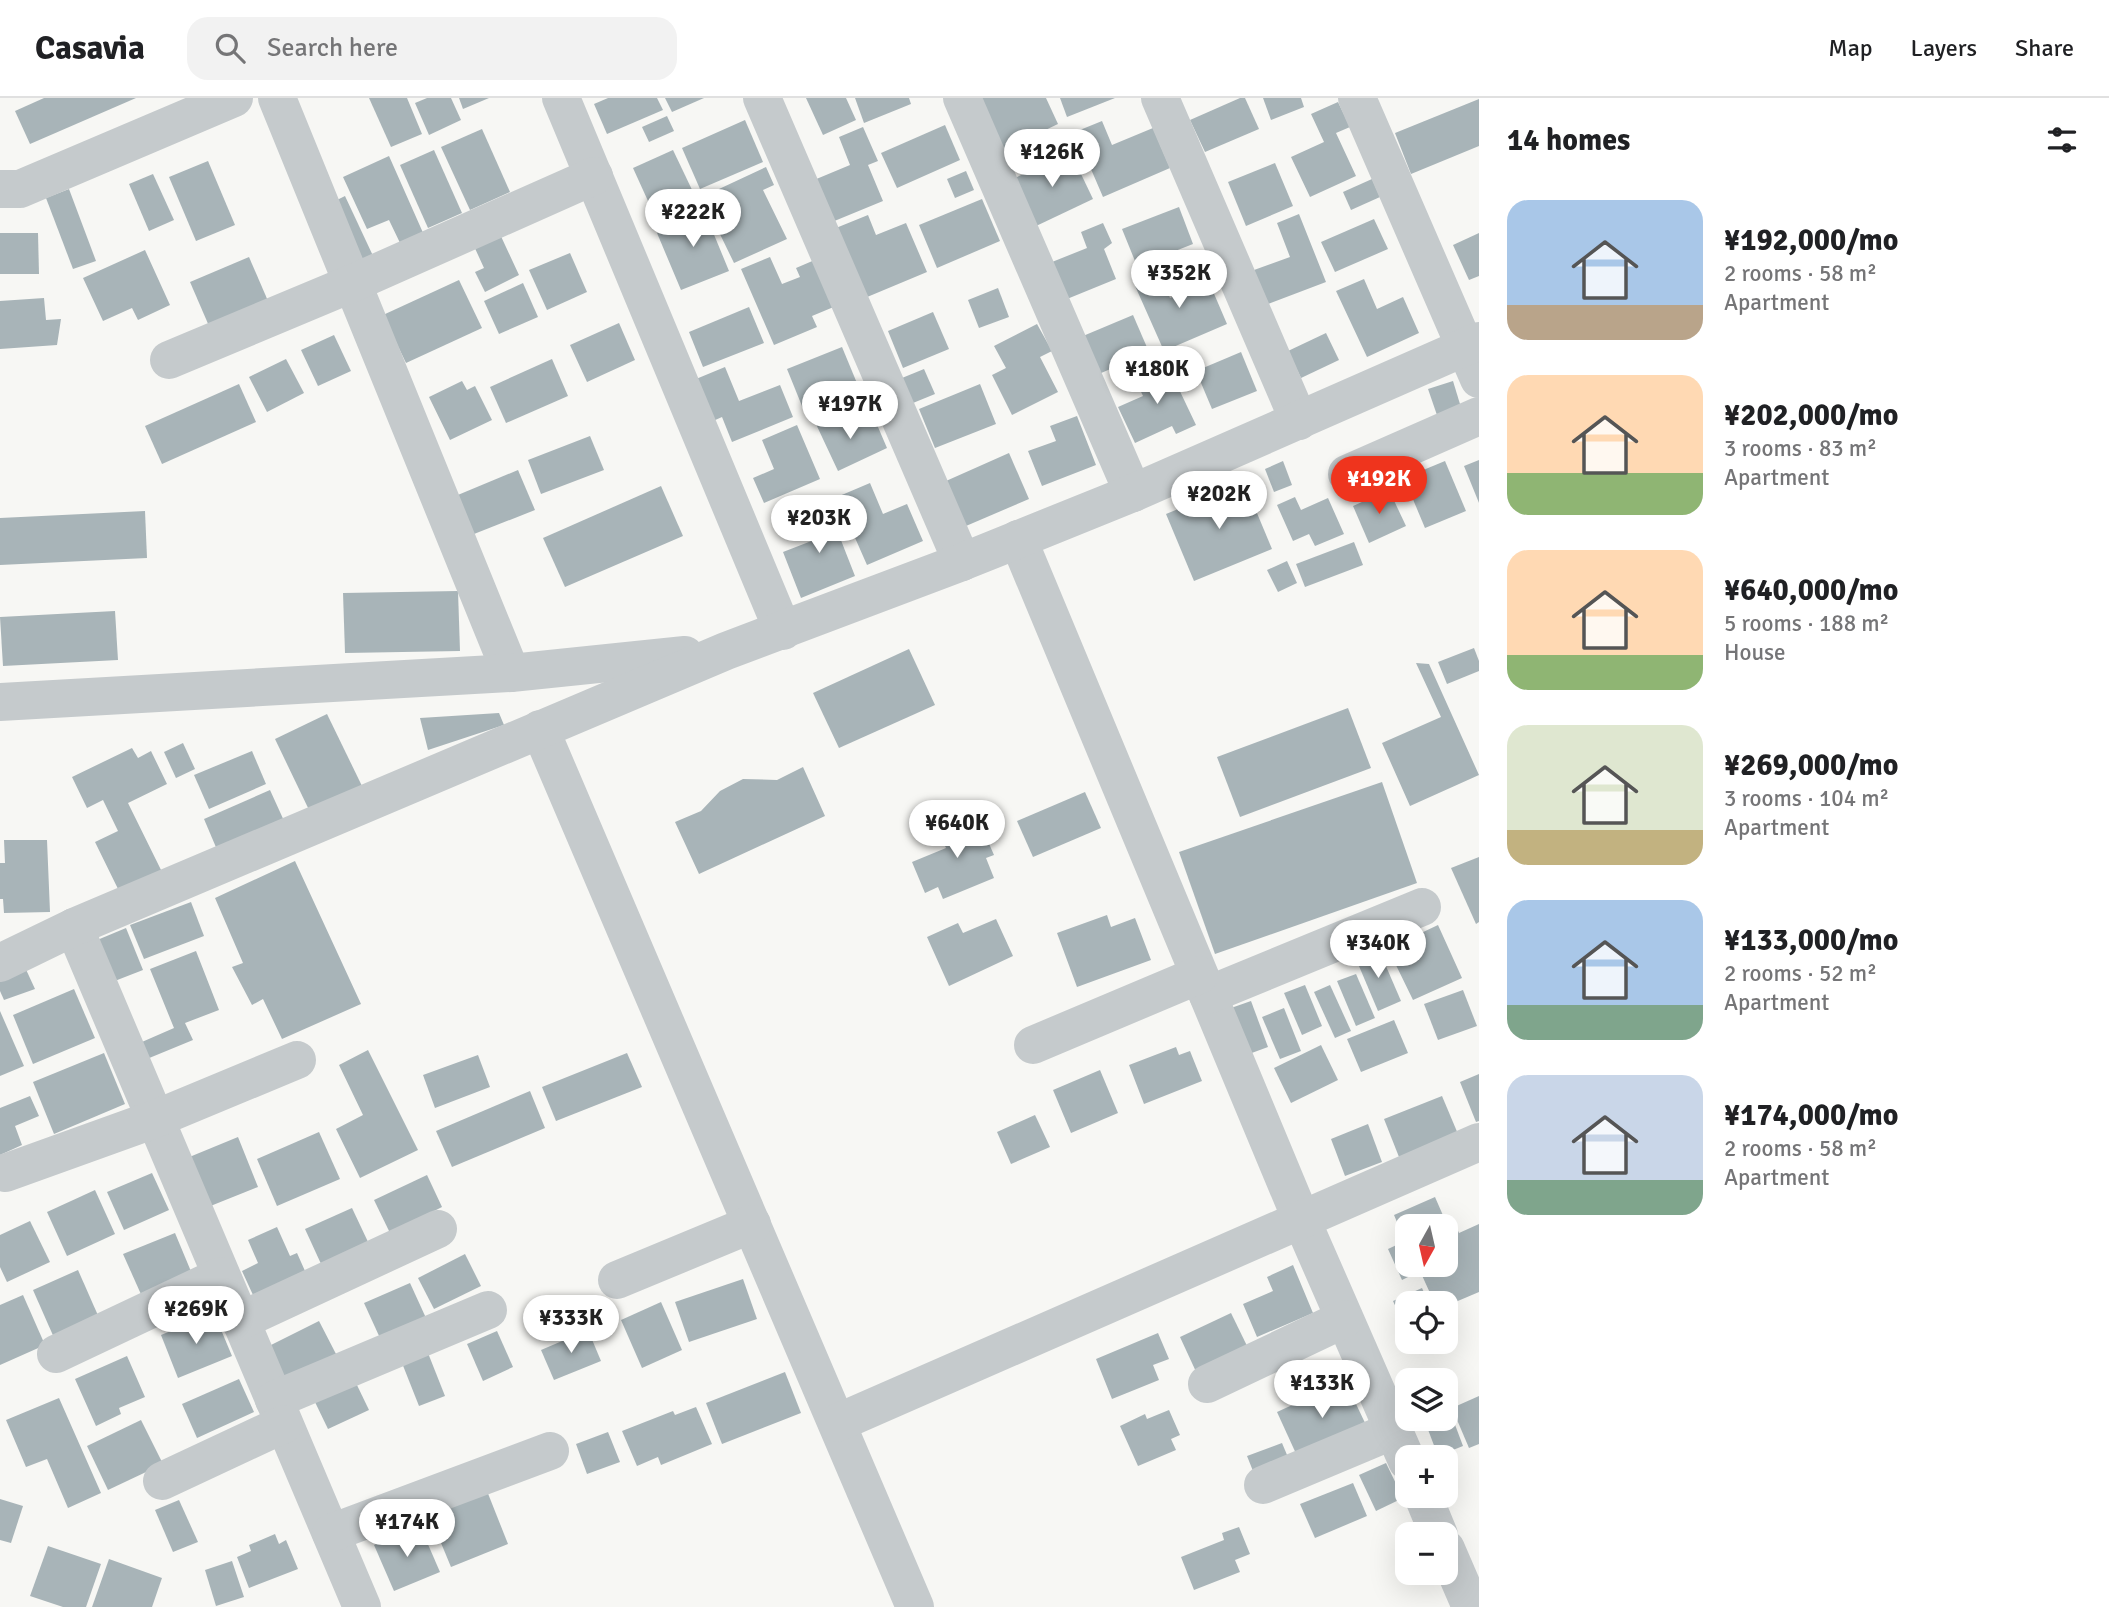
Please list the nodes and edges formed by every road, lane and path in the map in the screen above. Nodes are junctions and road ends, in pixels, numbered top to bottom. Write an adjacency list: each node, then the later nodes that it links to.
1 (234, 98): 9 (street)
2 (277, 98): 10 (street)
3 (561, 98): 8 (street)
4 (762, 98): 18 (street)
5 (962, 98): 16 (street)
6 (1160, 98): 14 (street)
7 (1357, 98): 11 (street)
8 (594, 176): 10 (street); 19 (street)
9 (0, 189)
10 (352, 283): 12 (street); 21 (street)
11 (1474, 356): 14 (street)
12 (169, 359)
13 (1479, 416): 15 (street)
14 (1299, 421): 16 (street)
15 (1347, 474)
16 (1133, 493): 17 (street)
17 (1018, 540): 18 (street); 27 (street)
18 (962, 562): 19 (street)
19 (783, 631): 20 (street)
20 (726, 651): 21 (street); 23 (street)
21 (512, 673): 22 (street)
22 (0, 702)
23 (540, 729): 25 (street); 34 (street)
24 (1422, 906): 27 (street)
25 (74, 927): 26 (street); 30 (street)
26 (0, 963)
27 (1203, 985): 28 (street); 33 (street)
28 (1034, 1045)
29 (297, 1060): 30 (street)
30 (155, 1119): 32 (street); 36 (street)
31 (1479, 1142): 33 (street)
32 (5, 1173)
33 (1301, 1221): 39 (street); 44 (street)
34 (752, 1224): 37 (street); 44 (street)
35 (438, 1229): 40 (street)
36 (221, 1276): 40 (street); 41 (street)
37 (617, 1280)
38 (488, 1310): 43 (street)
39 (1345, 1319): 42 (street); 45 (street)
40 (240, 1321): 43 (street)
41 (56, 1354)
42 (1207, 1384)
43 (279, 1412): 48 (street); 50 (street)
44 (837, 1423): 53 (street)
45 (1400, 1445)
46 (1395, 1447): 49 (street)
47 (550, 1451): 50 (street)
48 (162, 1480)
49 (1263, 1485)
50 (331, 1533): 52 (street)
51 (1460, 1561): 54 (street)
52 (362, 1607)
53 (915, 1607)
54 (1471, 1607)

